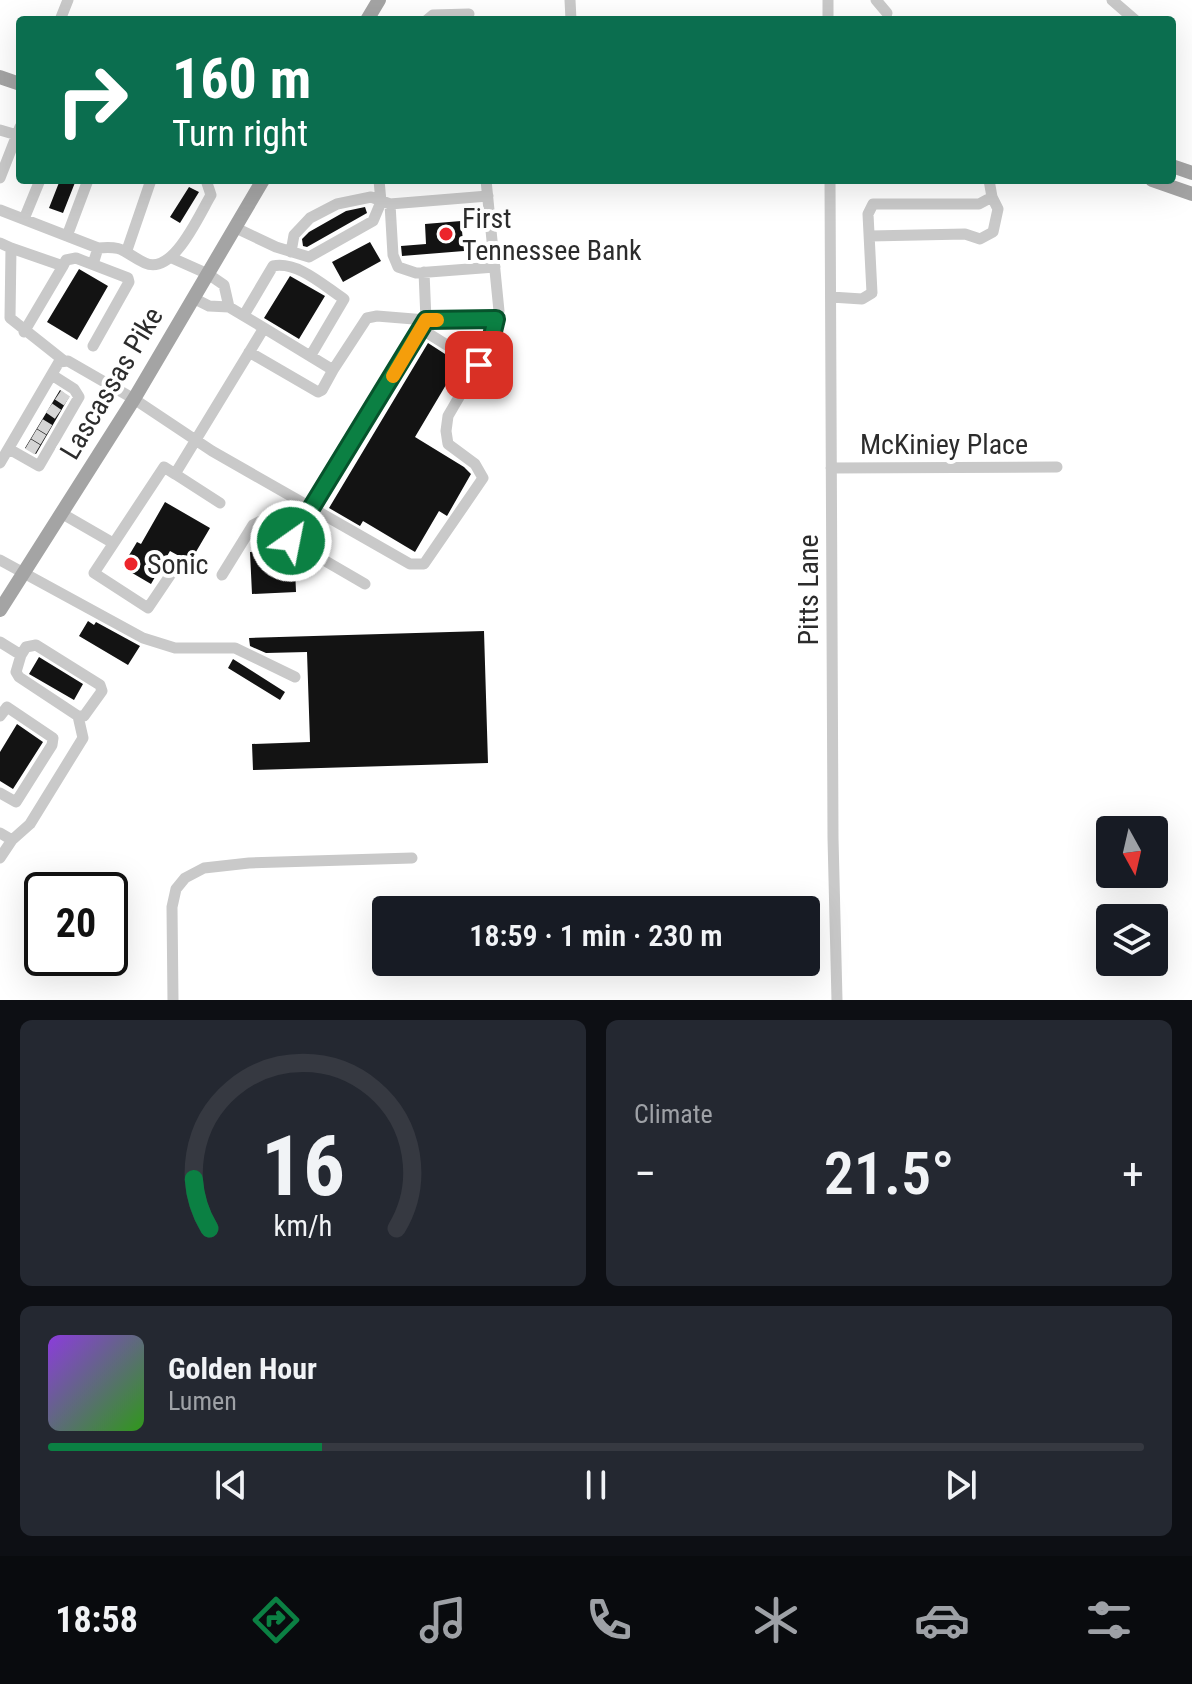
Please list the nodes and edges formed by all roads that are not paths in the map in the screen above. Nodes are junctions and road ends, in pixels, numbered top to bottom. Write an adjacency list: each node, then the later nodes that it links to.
1 (876, 0): 3 (street)
2 (1113, 0): 4 (street)
3 (887, 13)
4 (1131, 16)
5 (16, 136): 6 (street)
6 (0, 178)
7 (38, 184): 24 (street)
8 (86, 184): 26 (street)
9 (150, 184): 30 (street)
10 (207, 184): 32 (street)
11 (250, 184): 20 (main road)
12 (261, 184): 20 (main road, Lascassas Pike)
13 (380, 184): 22 (street)
14 (486, 184): 19 (street)
15 (830, 184): 38 (street, Pitts Lane)
16 (990, 184): 21 (street)
17 (1163, 184): 18 (main road)
18 (1192, 194)
19 (488, 196): 22 (street); 35 (street)
20 (253, 197): 25 (main road, Lascassas Pike)
21 (992, 197): 27 (street); 27 (street)
22 (385, 203): 31 (street); 31 (street); 36 (street)
23 (0, 210): 24 (street)
24 (24, 219): 26 (street)
25 (236, 228): 31 (street); 37 (main road, Lascassas Pike)
26 (67, 236): 29 (street)
27 (870, 236): 38 (street)
28 (5, 245): 34 (street); 45 (street)
29 (98, 248): 30 (street); 33 (street)
30 (127, 250): 32 (street)
31 (291, 252)
32 (172, 258): 37 (street)
33 (93, 264): 34 (street); 46 (street)
34 (63, 266): 45 (street)
35 (495, 267): 36 (street); 42 (street)
36 (424, 272): 43 (street)
37 (208, 274): 39 (main road, Lascassas Pike); 40 (street)
38 (831, 297): 64 (street, Pitts Lane)
39 (193, 298): 40 (street); 54 (main road, Lascassas Pike)
40 (229, 307): 41 (street)
41 (244, 315): 44 (street); 48 (street)
42 (496, 319): 43 (street); 50 (street)
43 (424, 325): 50 (street); 51 (street); 67 (street)
44 (264, 328): 47 (street); 48 (street)
45 (24, 332): 49 (street)
46 (93, 346)
47 (249, 352): 51 (street); 60 (street)
48 (311, 355): 51 (street)
49 (63, 360): 52 (street); 54 (street)
50 (479, 365): 67 (street)
51 (333, 370)
52 (52, 375): 53 (street); 56 (street)
53 (45, 387): 55 (street); 56 (street)
54 (134, 399): 60 (street); 68 (main road, Lascassas Pike)
55 (37, 400): 57 (street); 58 (street)
56 (66, 400): 57 (street)
57 (58, 414): 59 (street)
58 (22, 426): 59 (street); 59 (street); 61 (street)
59 (43, 439): 61 (street)
60 (196, 440): 65 (street); 67 (street)
61 (9, 449): 62 (street)
62 (0, 463)
63 (1057, 467): 64 (street, McKiniey Place)
64 (831, 468): 90 (street, Pitts Lane)
65 (175, 474): 66 (street); 70 (street)
66 (220, 503)
67 (312, 508): 69 (street)
68 (61, 513): 70 (street); 73 (main road, Lascassas Pike)
69 (291, 541): 74 (street); 75 (street)
70 (113, 543): 72 (street)
71 (0, 560): 73 (street)
72 (175, 568)
73 (22, 575): 76 (main road, Lascassas Pike); 79 (street)
74 (222, 575)
75 (365, 584)
76 (0, 610)
77 (0, 642): 78 (street)
78 (21, 655): 81 (street); 81 (street)
79 (295, 677)
80 (0, 716): 83 (street)
81 (78, 716): 84 (street)
82 (0, 793): 83 (street)
83 (16, 802): 84 (street)
84 (37, 812): 86 (street)
85 (0, 833): 86 (street)
86 (12, 840): 87 (street)
87 (0, 858)
88 (412, 858): 89 (street)
89 (173, 1000)
90 (837, 1000)

